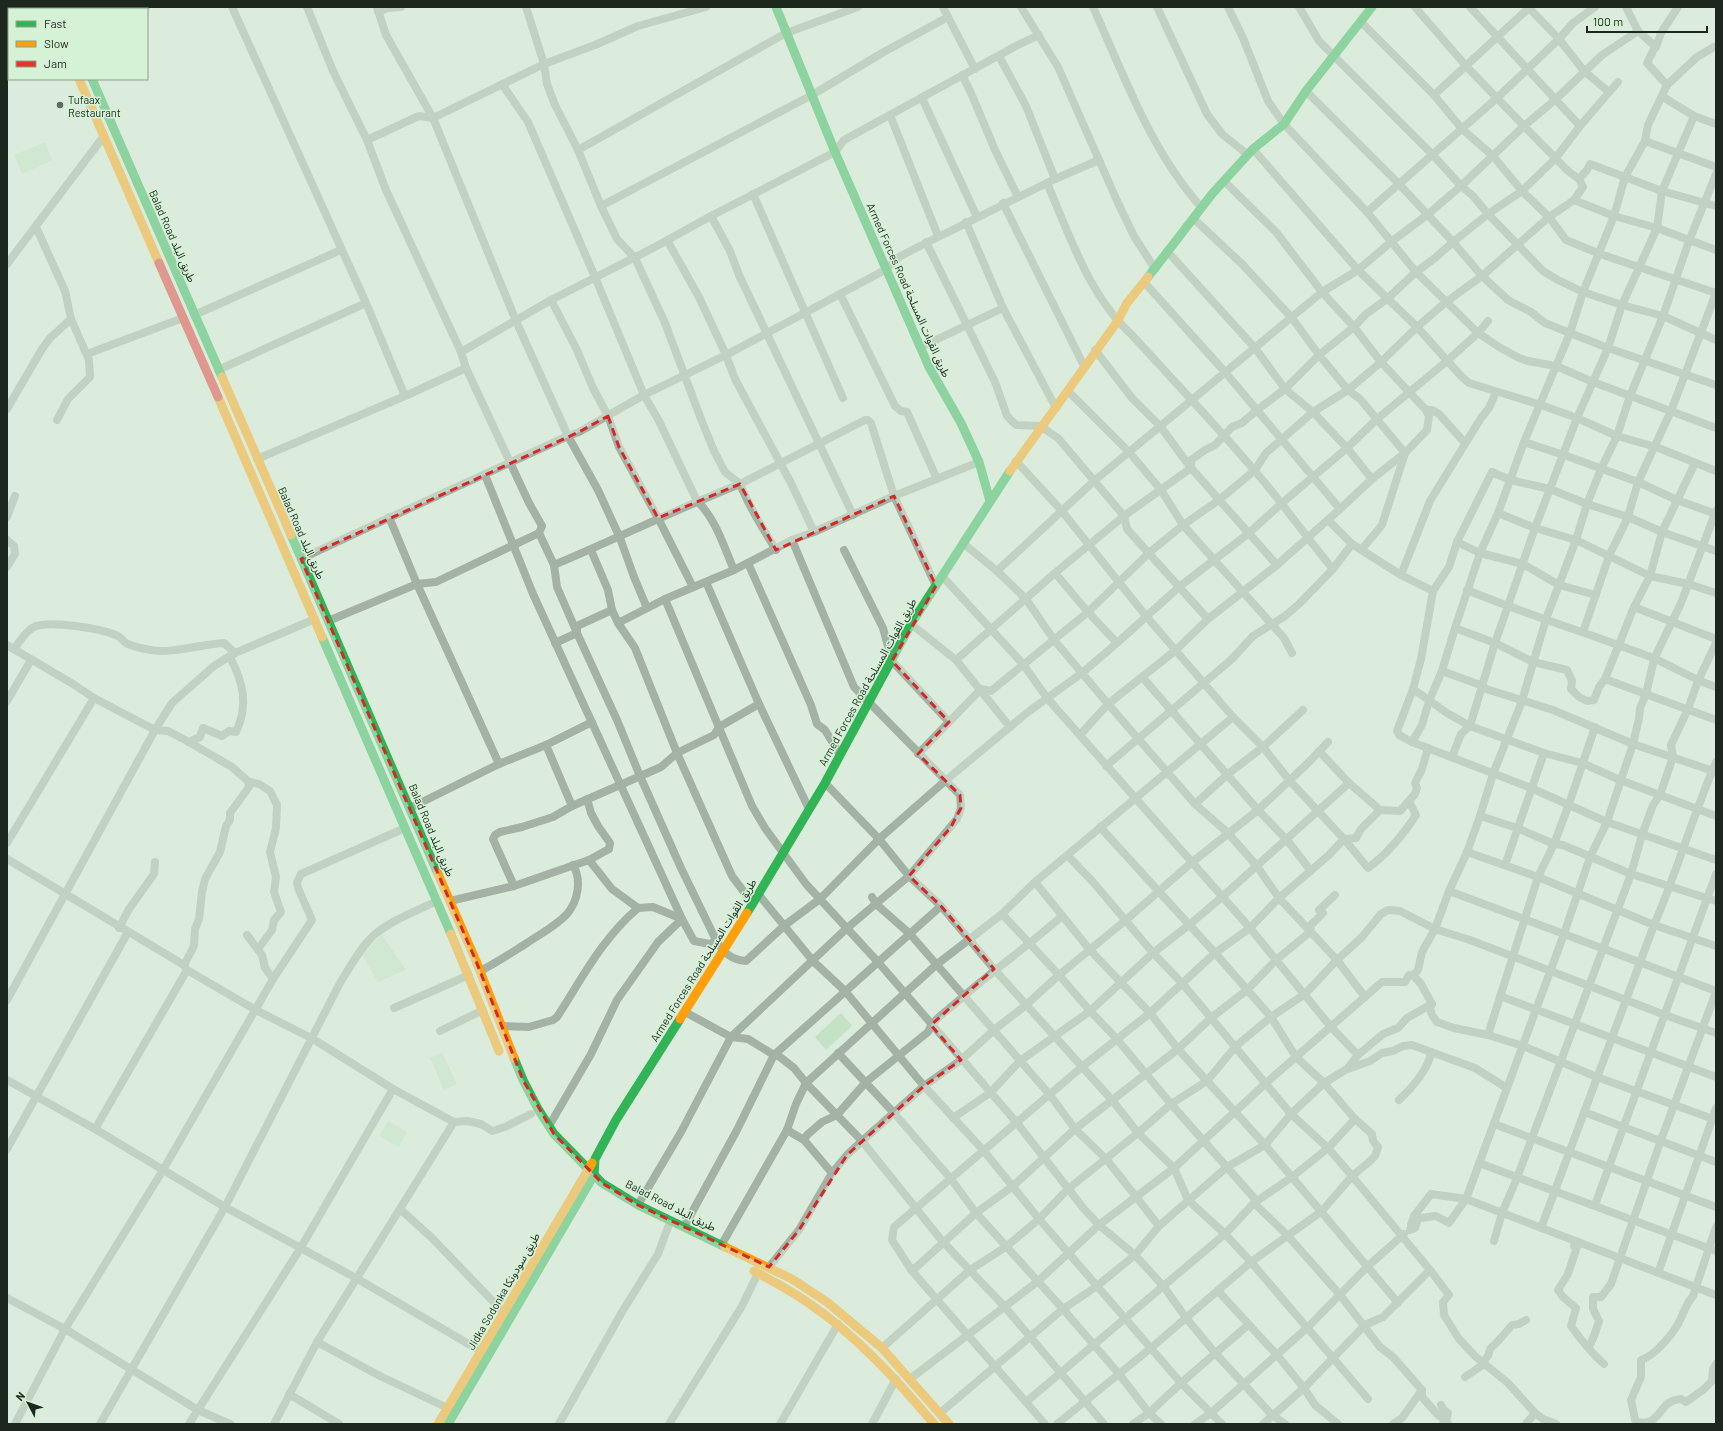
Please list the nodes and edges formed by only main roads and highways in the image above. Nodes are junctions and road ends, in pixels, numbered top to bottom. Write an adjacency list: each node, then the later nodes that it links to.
1 (776, 7): 5 (main road, Armed Forces Road طريق القوات المسلحة)
2 (1372, 7): 5 (main road)
3 (79, 80): 6 (main road, Balad Road طريق البلد)
4 (92, 80): 8 (main road, Balad Road طريق البلد)
5 (990, 501): 8 (main road, Armed Forces Road طريق القوات المسلحة)
6 (504, 1060)
7 (510, 1072): 8 (main road, Balad Road طريق البلد)
8 (589, 1176): 9 (main road, Jidka Sodonka طريق سودونكا); 12 (main road, Balad Road طريق البلد); 13 (main road, Balad Road طريق البلد)
9 (452, 1410): 10 (main road, Jidka Sodonka طريق سودونكا); 11 (main road, Jidka Sodonka طريق سودونكا)
10 (438, 1424)
11 (448, 1424)
12 (934, 1424)
13 (949, 1424)

